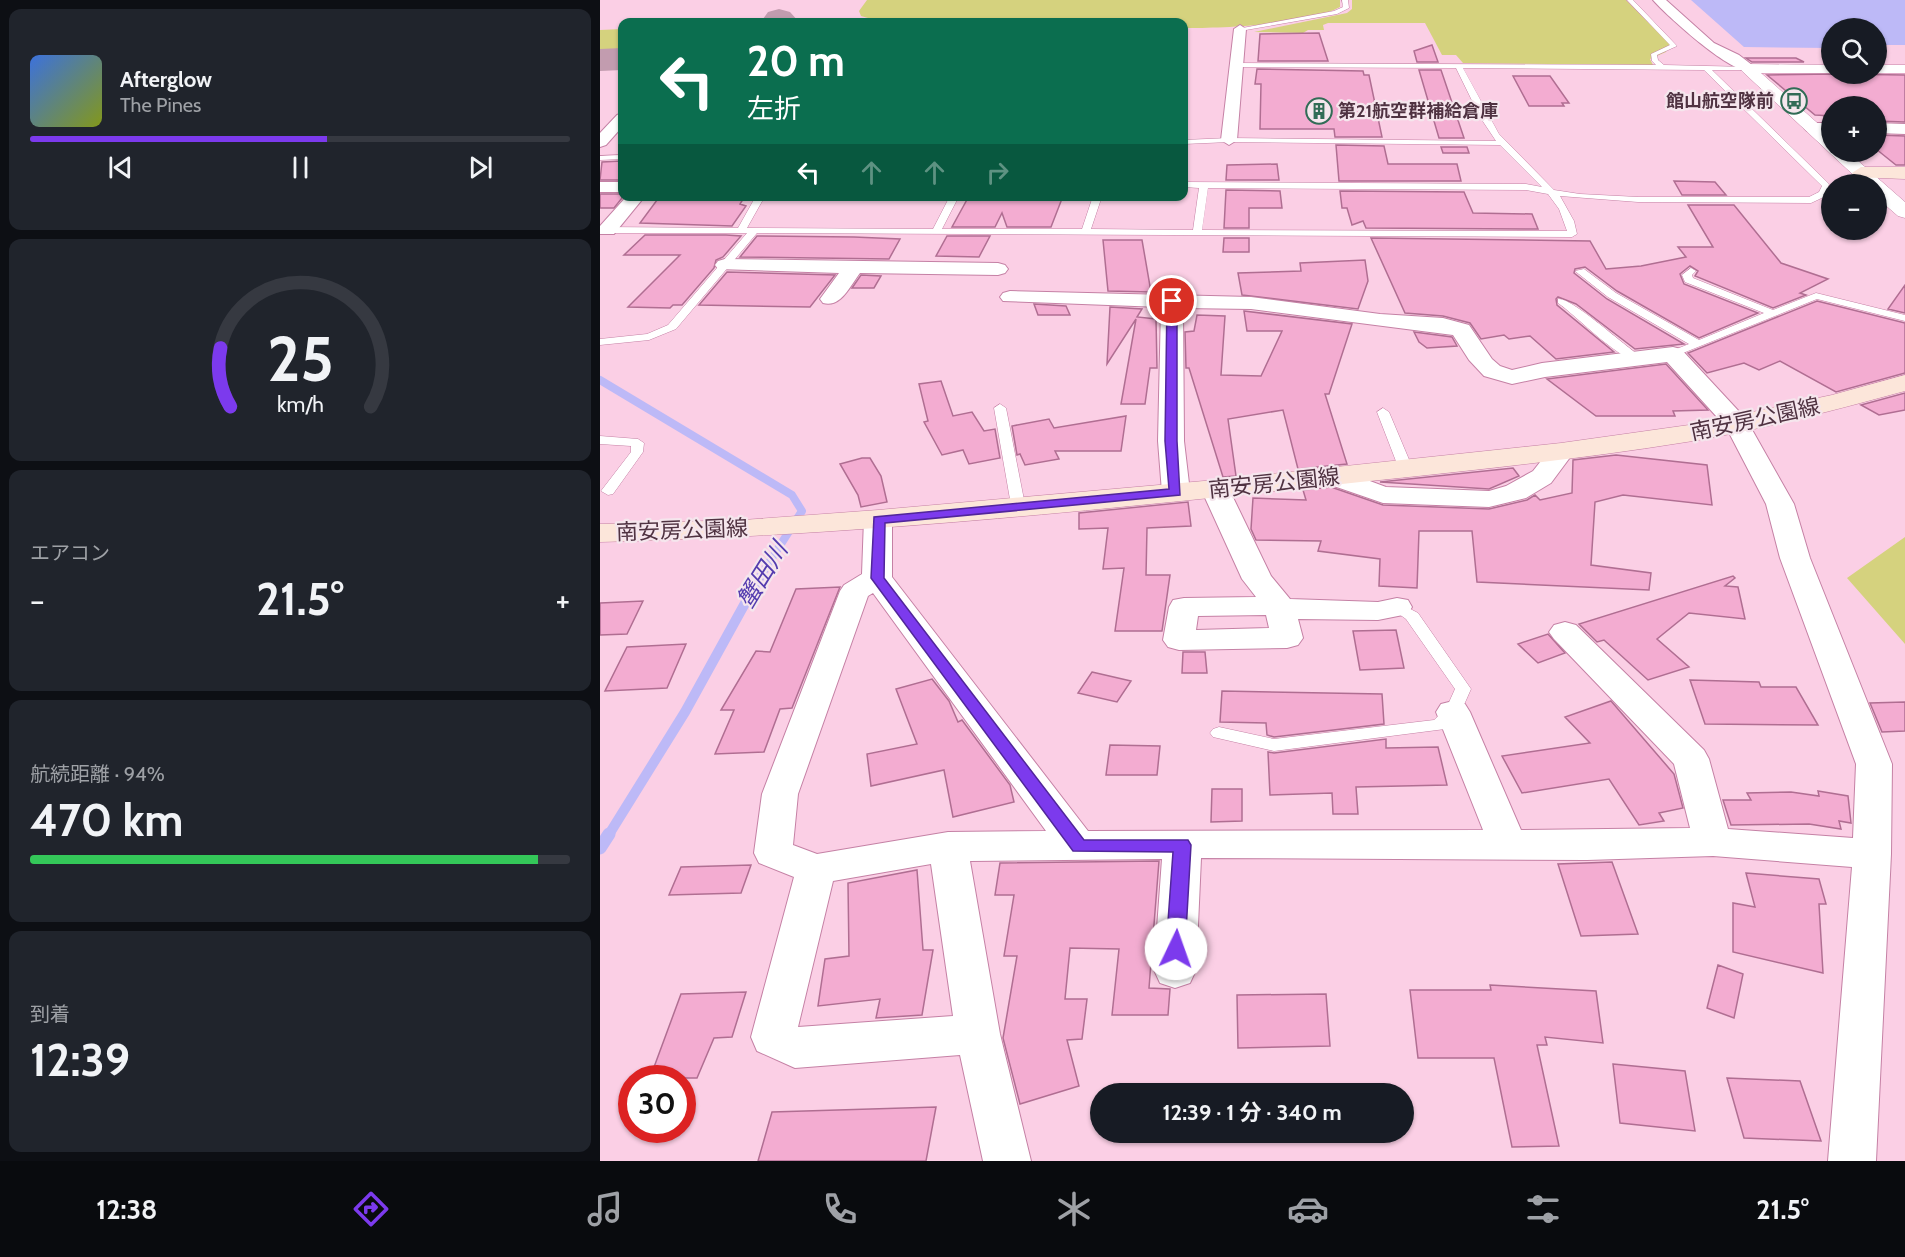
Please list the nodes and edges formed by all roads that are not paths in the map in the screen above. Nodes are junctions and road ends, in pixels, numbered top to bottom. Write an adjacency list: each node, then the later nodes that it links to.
1 (1345, 0): 4 (lane)
2 (1630, 0): 7 (lane)
3 (1659, 0): 9 (street)
4 (1240, 29): 5 (street)
5 (1237, 65): 6 (lane); 19 (street)
6 (1459, 68): 7 (lane); 22 (lane)
7 (1663, 68): 8 (lane)
8 (1706, 68): 9 (lane); 33 (lane)
9 (1748, 68): 10 (street); 14 (street)
10 (1821, 69)
11 (1887, 69): 12 (street)
12 (1905, 69)
13 (618, 122): 20 (street)
14 (1812, 128): 15 (street); 18 (street)
15 (1821, 128)
16 (1887, 128): 17 (street)
17 (1905, 129)
18 (1821, 136)
19 (1229, 140): 21 (lane); 22 (lane)
20 (600, 142)
21 (1188, 142)
22 (1503, 143): 33 (lane)
23 (618, 157): 24 (lane)
24 (600, 158)
25 (1849, 162): 27 (street)
26 (1905, 173): 28 (main road)
27 (1863, 174)
28 (1887, 177)
29 (1188, 185): 30 (lane)
30 (1204, 185): 33 (lane); 45 (lane)
31 (600, 187): 32 (street)
32 (618, 187)
33 (1549, 189): 45 (lane)
34 (1887, 196): 39 (street)
35 (631, 201): 40 (street)
36 (758, 201): 41 (lane)
37 (952, 201): 43 (lane)
38 (1096, 201): 44 (lane)
39 (1905, 212)
40 (604, 230): 41 (lane)
41 (741, 230): 42 (lane)
42 (755, 230): 43 (lane); 46 (lane)
43 (937, 230): 44 (lane)
44 (1086, 230): 45 (lane)
45 (1197, 231)
46 (725, 265): 47 (street); 57 (lane)
47 (854, 267): 48 (street); 52 (street)
48 (998, 268)
49 (1580, 271): 58 (lane)
50 (1690, 271): 55 (lane)
51 (1010, 297): 53 (street)
52 (830, 298)
53 (1172, 301): 60 (street); 71 (street)
54 (1562, 301): 60 (lane)
55 (1775, 314): 56 (lane); 58 (lane)
56 (1905, 318)
57 (600, 342)
58 (1698, 344): 59 (lane)
59 (1672, 354): 60 (street); 64 (street)
60 (1638, 359)
61 (1905, 383): 64 (main road, 南安房公園線)
62 (1000, 408): 72 (lane)
63 (1383, 412): 67 (lane)
64 (1737, 424): 66 (main road, 南安房公園線); 85 (street)
65 (600, 440): 70 (lane)
66 (1562, 452): 67 (main road, 南安房公園線); 68 (street)
67 (1406, 469): 68 (main road, 南安房公園線)
68 (1334, 477): 69 (main road, 南安房公園線)
69 (1215, 489): 71 (main road, 南安房公園線); 76 (street)
70 (608, 491)
71 (1176, 492): 72 (main road, 南安房公園線)
72 (1018, 505): 73 (main road, 南安房公園線)
73 (878, 519): 74 (main road, 南安房公園線); 75 (street)
74 (600, 533)
75 (877, 578): 84 (street); 86 (street)
76 (1397, 607): 78 (lane)
77 (1565, 632): 80 (street)
78 (1453, 712): 79 (lane); 82 (street)
79 (1219, 733)
80 (1713, 842): 82 (street); 85 (street)
81 (1182, 845): 82 (street); 84 (street); 87 (street)
82 (1508, 845)
83 (948, 847): 84 (street); 86 (street); 88 (street)
84 (1079, 847)
85 (1872, 855): 90 (street)
86 (816, 869): 88 (street)
87 (1174, 970)
88 (978, 1034): 89 (street)
89 (1007, 1161)
90 (1852, 1161)

